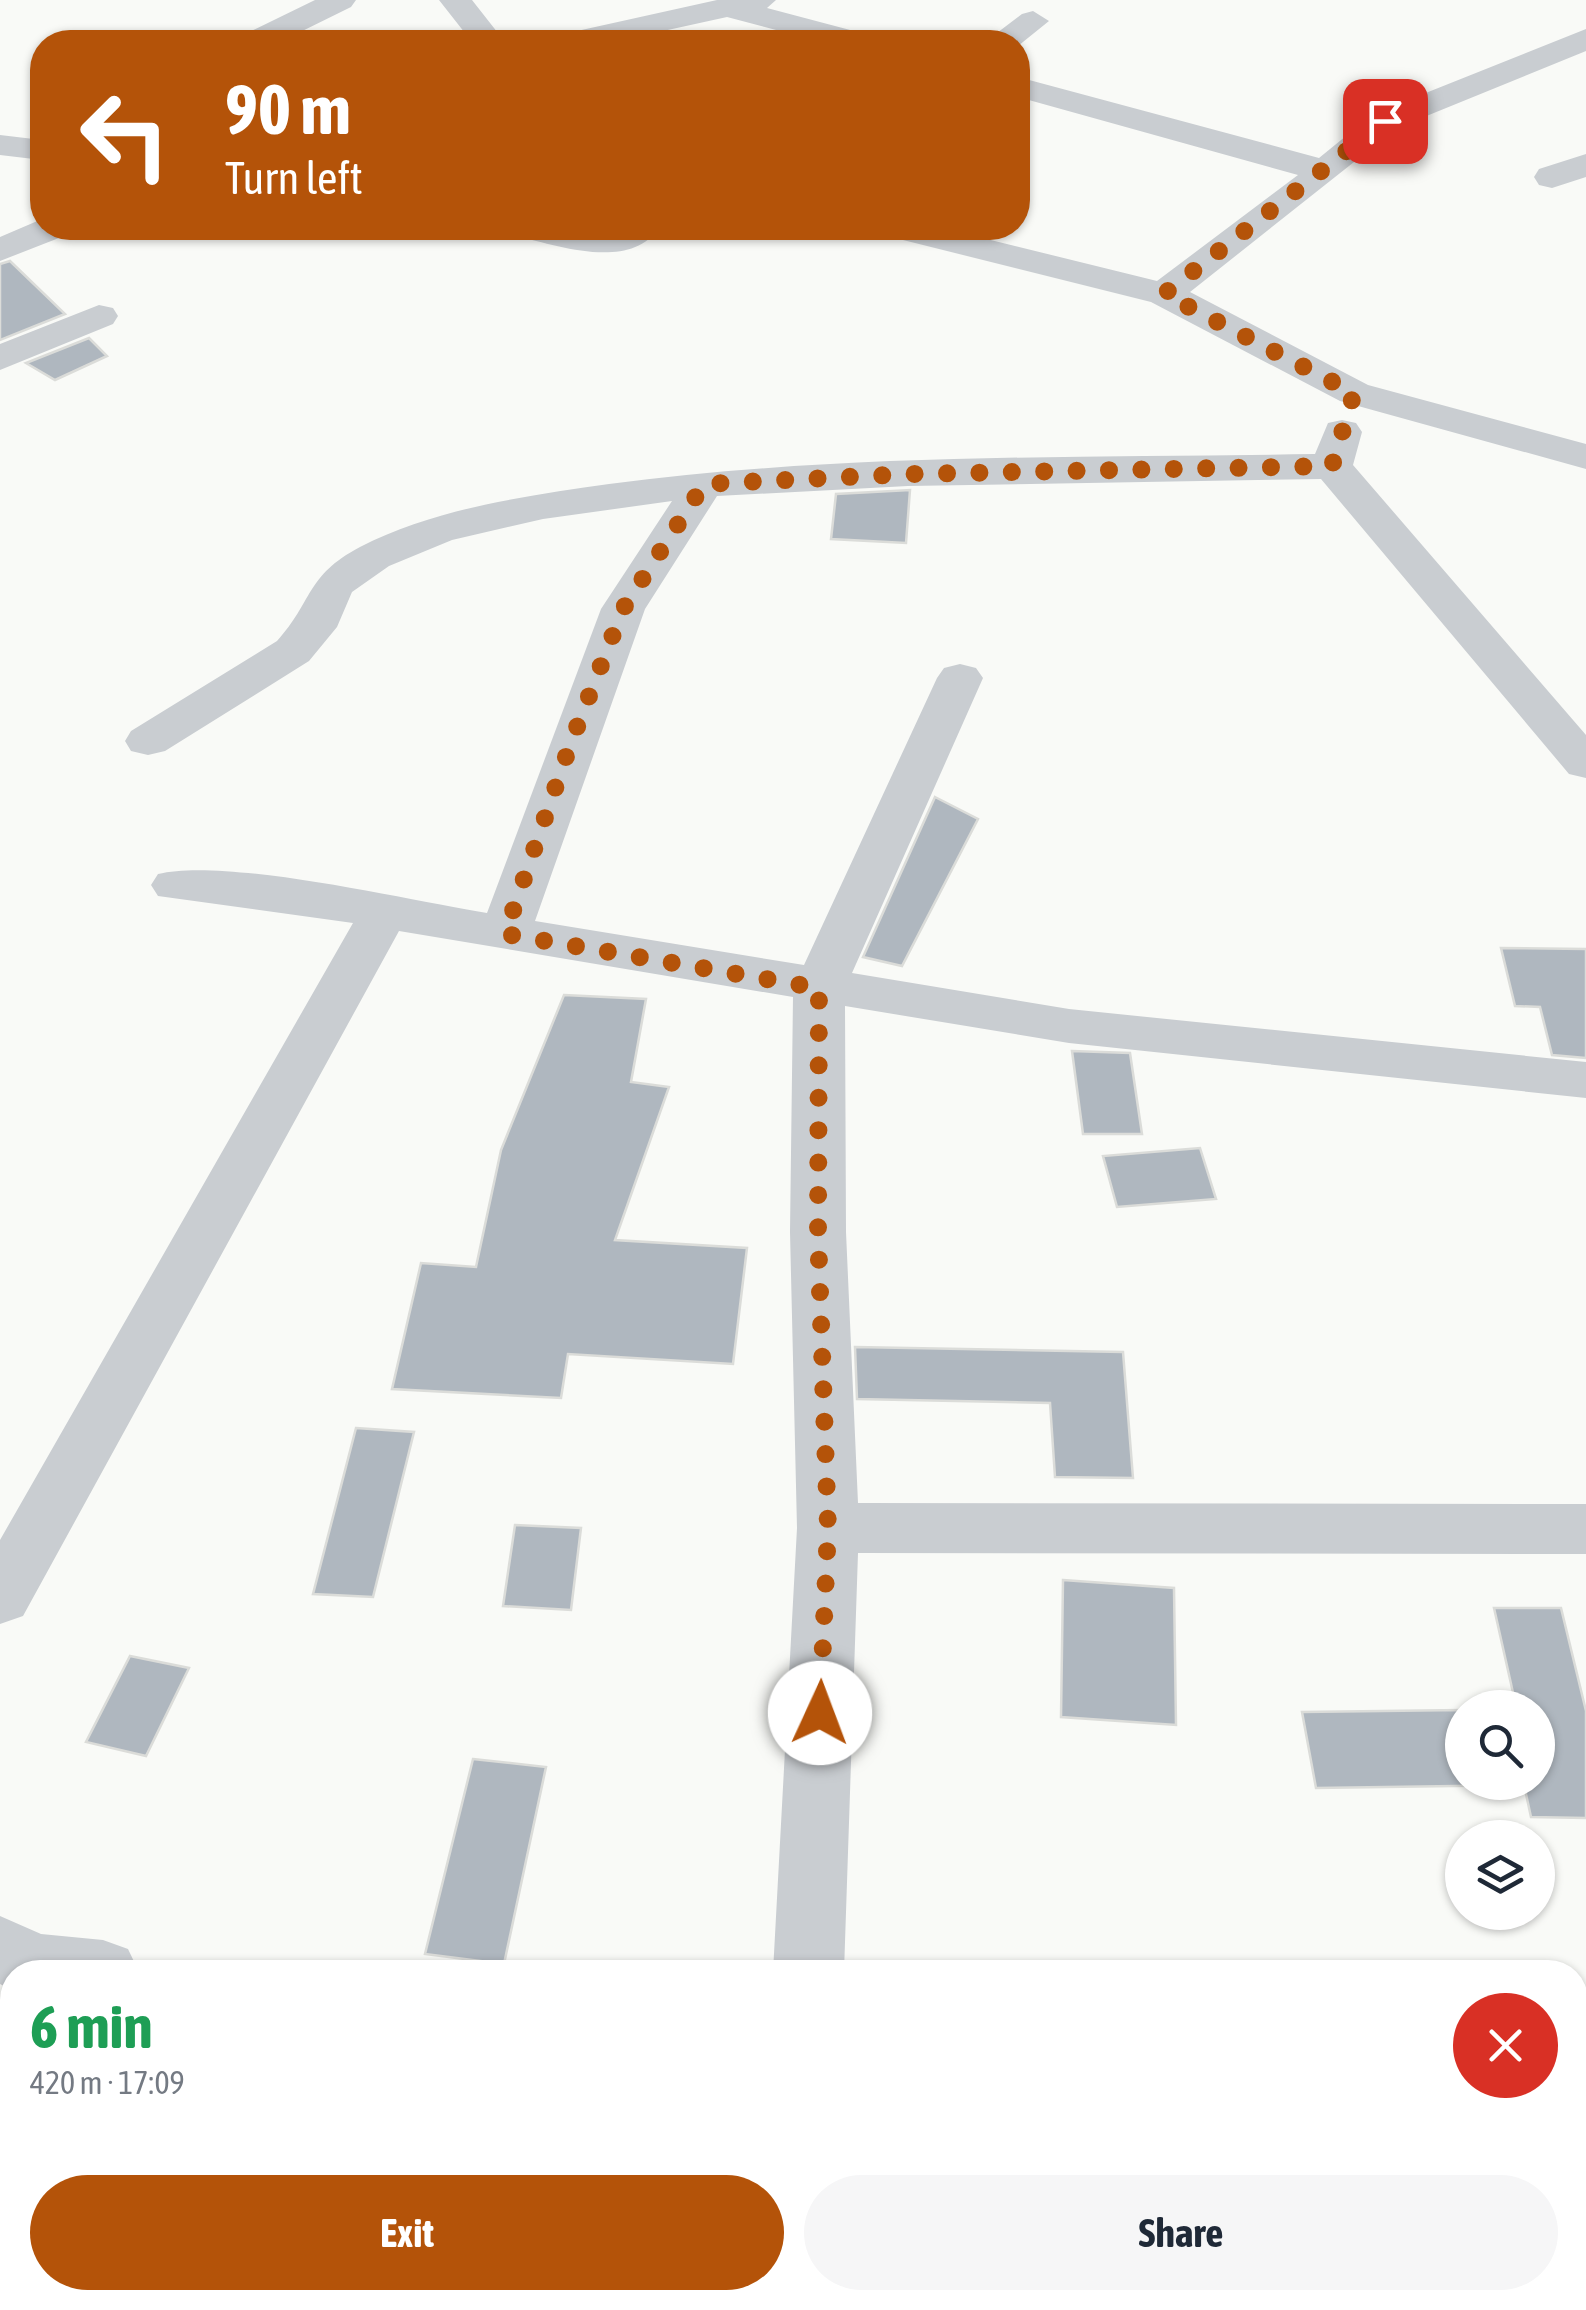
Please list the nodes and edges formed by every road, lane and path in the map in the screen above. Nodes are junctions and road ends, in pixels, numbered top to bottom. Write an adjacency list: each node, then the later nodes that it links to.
1 (340, 0): 5 (street)
2 (455, 0): 6 (street)
3 (745, 4): 7 (street); 8 (street)
4 (1033, 21): 9 (street)
5 (279, 30)
6 (479, 30)
7 (627, 30)
8 (822, 30)
9 (1020, 30)
10 (1586, 39): 15 (street)
11 (1030, 89): 15 (street)
12 (0, 145): 13 (street)
13 (30, 149)
14 (1586, 165): 16 (street)
15 (1324, 171): 22 (street)
16 (1552, 177)
17 (30, 237): 21 (street)
18 (585, 240): 19 (street)
19 (612, 240)
20 (948, 240): 22 (street)
21 (0, 250)
22 (1164, 294): 25 (street)
23 (99, 316): 24 (street)
24 (0, 358)
25 (1354, 393): 26 (street); 27 (street)
26 (1586, 456)
27 (1332, 466): 28 (street); 31 (street)
28 (704, 484): 30 (street); 34 (street)
29 (960, 678): 35 (street)
30 (148, 741)
31 (1586, 764)
32 (176, 885): 33 (street)
33 (384, 913): 34 (street); 39 (street)
34 (505, 934): 35 (street)
35 (819, 988): 36 (street); 37 (street)
36 (1586, 1080)
37 (828, 1528): 38 (street); 42 (street)
38 (1586, 1529)
39 (0, 1598)
40 (0, 1948): 41 (street)
41 (23, 1960)
42 (809, 1960)

